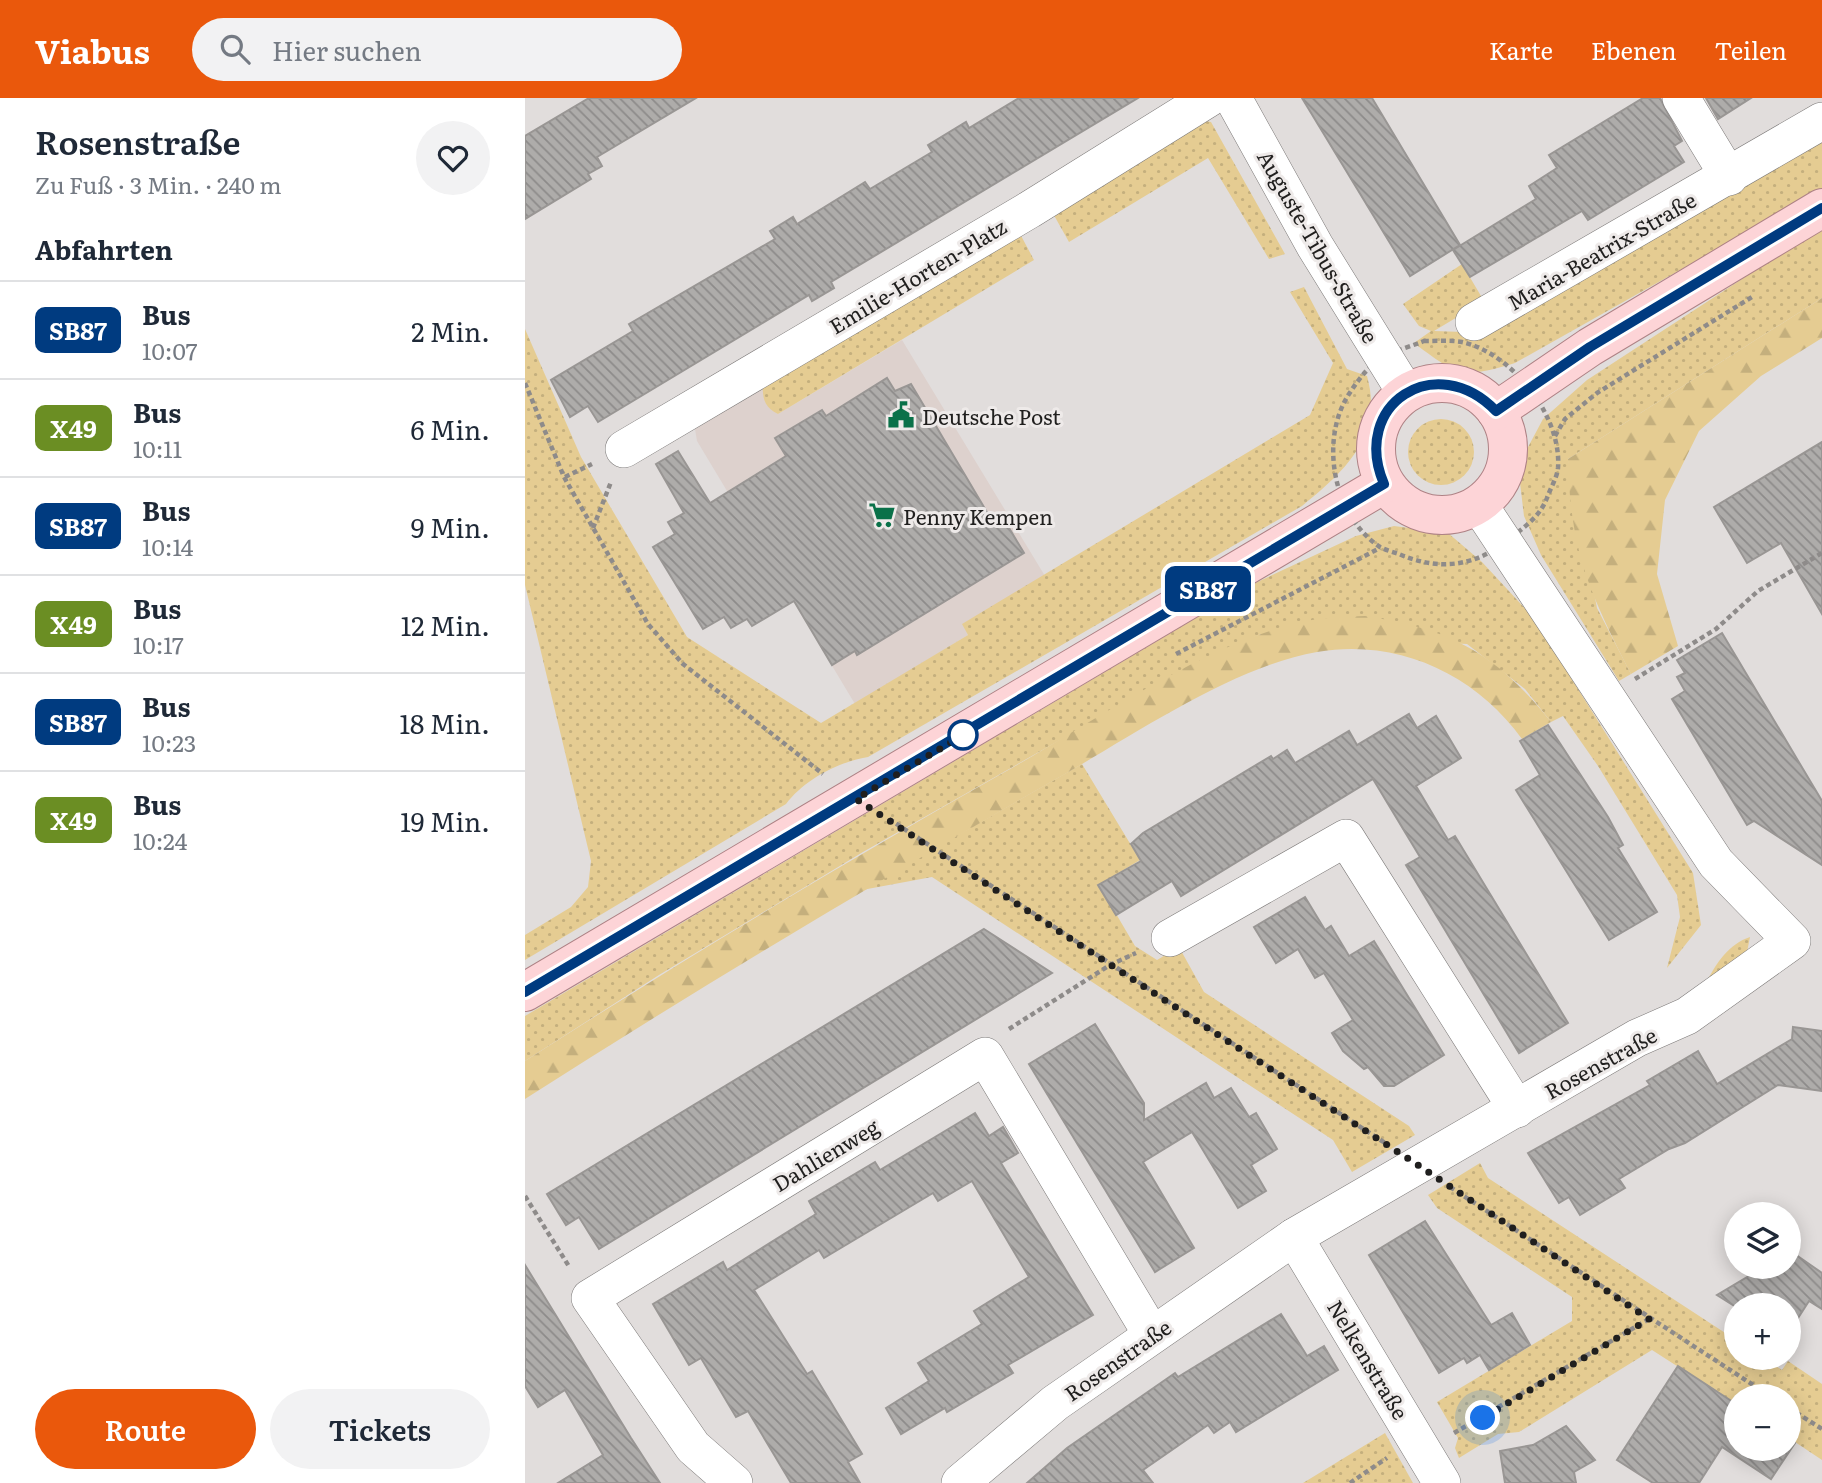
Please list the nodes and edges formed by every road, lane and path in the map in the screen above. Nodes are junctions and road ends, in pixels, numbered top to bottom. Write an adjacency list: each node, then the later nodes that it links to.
1 (1209, 98): 13 (street, Emilie-Horten-Platz)
2 (1233, 98): 10 (street, Auguste-Tibus-Straße)
3 (1681, 98): 5 (street)
4 (1822, 121): 5 (street, Maria-Beatrix-Straße)
5 (1729, 177): 8 (street, Maria-Beatrix-Straße)
6 (1822, 208): 11 (main road)
7 (1763, 291): 12 (path)
8 (1474, 322)
9 (525, 383): 16 (path)
10 (1406, 393): 11 (main road); 14 (main road)
11 (1496, 411): 15 (main road)
12 (1554, 436)
13 (624, 449): 16 (path)
14 (1384, 484): 15 (main road); 19 (main road)
15 (1479, 505): 18 (street, Rosenstraße)
16 (593, 528): 19 (path)
17 (1822, 553): 18 (path)
18 (1608, 696): 21 (street, Rosenstraße)
19 (856, 799): 22 (path); 23 (main road)
20 (1170, 938): 22 (path); 25 (street)
21 (1807, 946): 25 (street, Rosenstraße)
22 (1110, 965): 24 (path); 26 (path)
23 (525, 992)
24 (985, 1056): 29 (street, Dahlienweg); 31 (street)
25 (1517, 1109): 26 (street, Rosenstraße)
26 (1418, 1165): 28 (street, Rosenstraße); 30 (path)
27 (525, 1196): 29 (path)
28 (1294, 1237): 31 (street, Rosenstraße); 35 (street, Nelkenstraße)
29 (590, 1298): 36 (street)
30 (1649, 1319): 32 (path); 35 (path)
31 (1152, 1335): 37 (street, Rosenstraße)
32 (1751, 1384)
33 (1801, 1416): 34 (path)
34 (1822, 1429)
35 (1419, 1442): 38 (path); 39 (street, Nelkenstraße)
36 (734, 1483)
37 (960, 1483)
38 (1350, 1483)
39 (1442, 1483)

